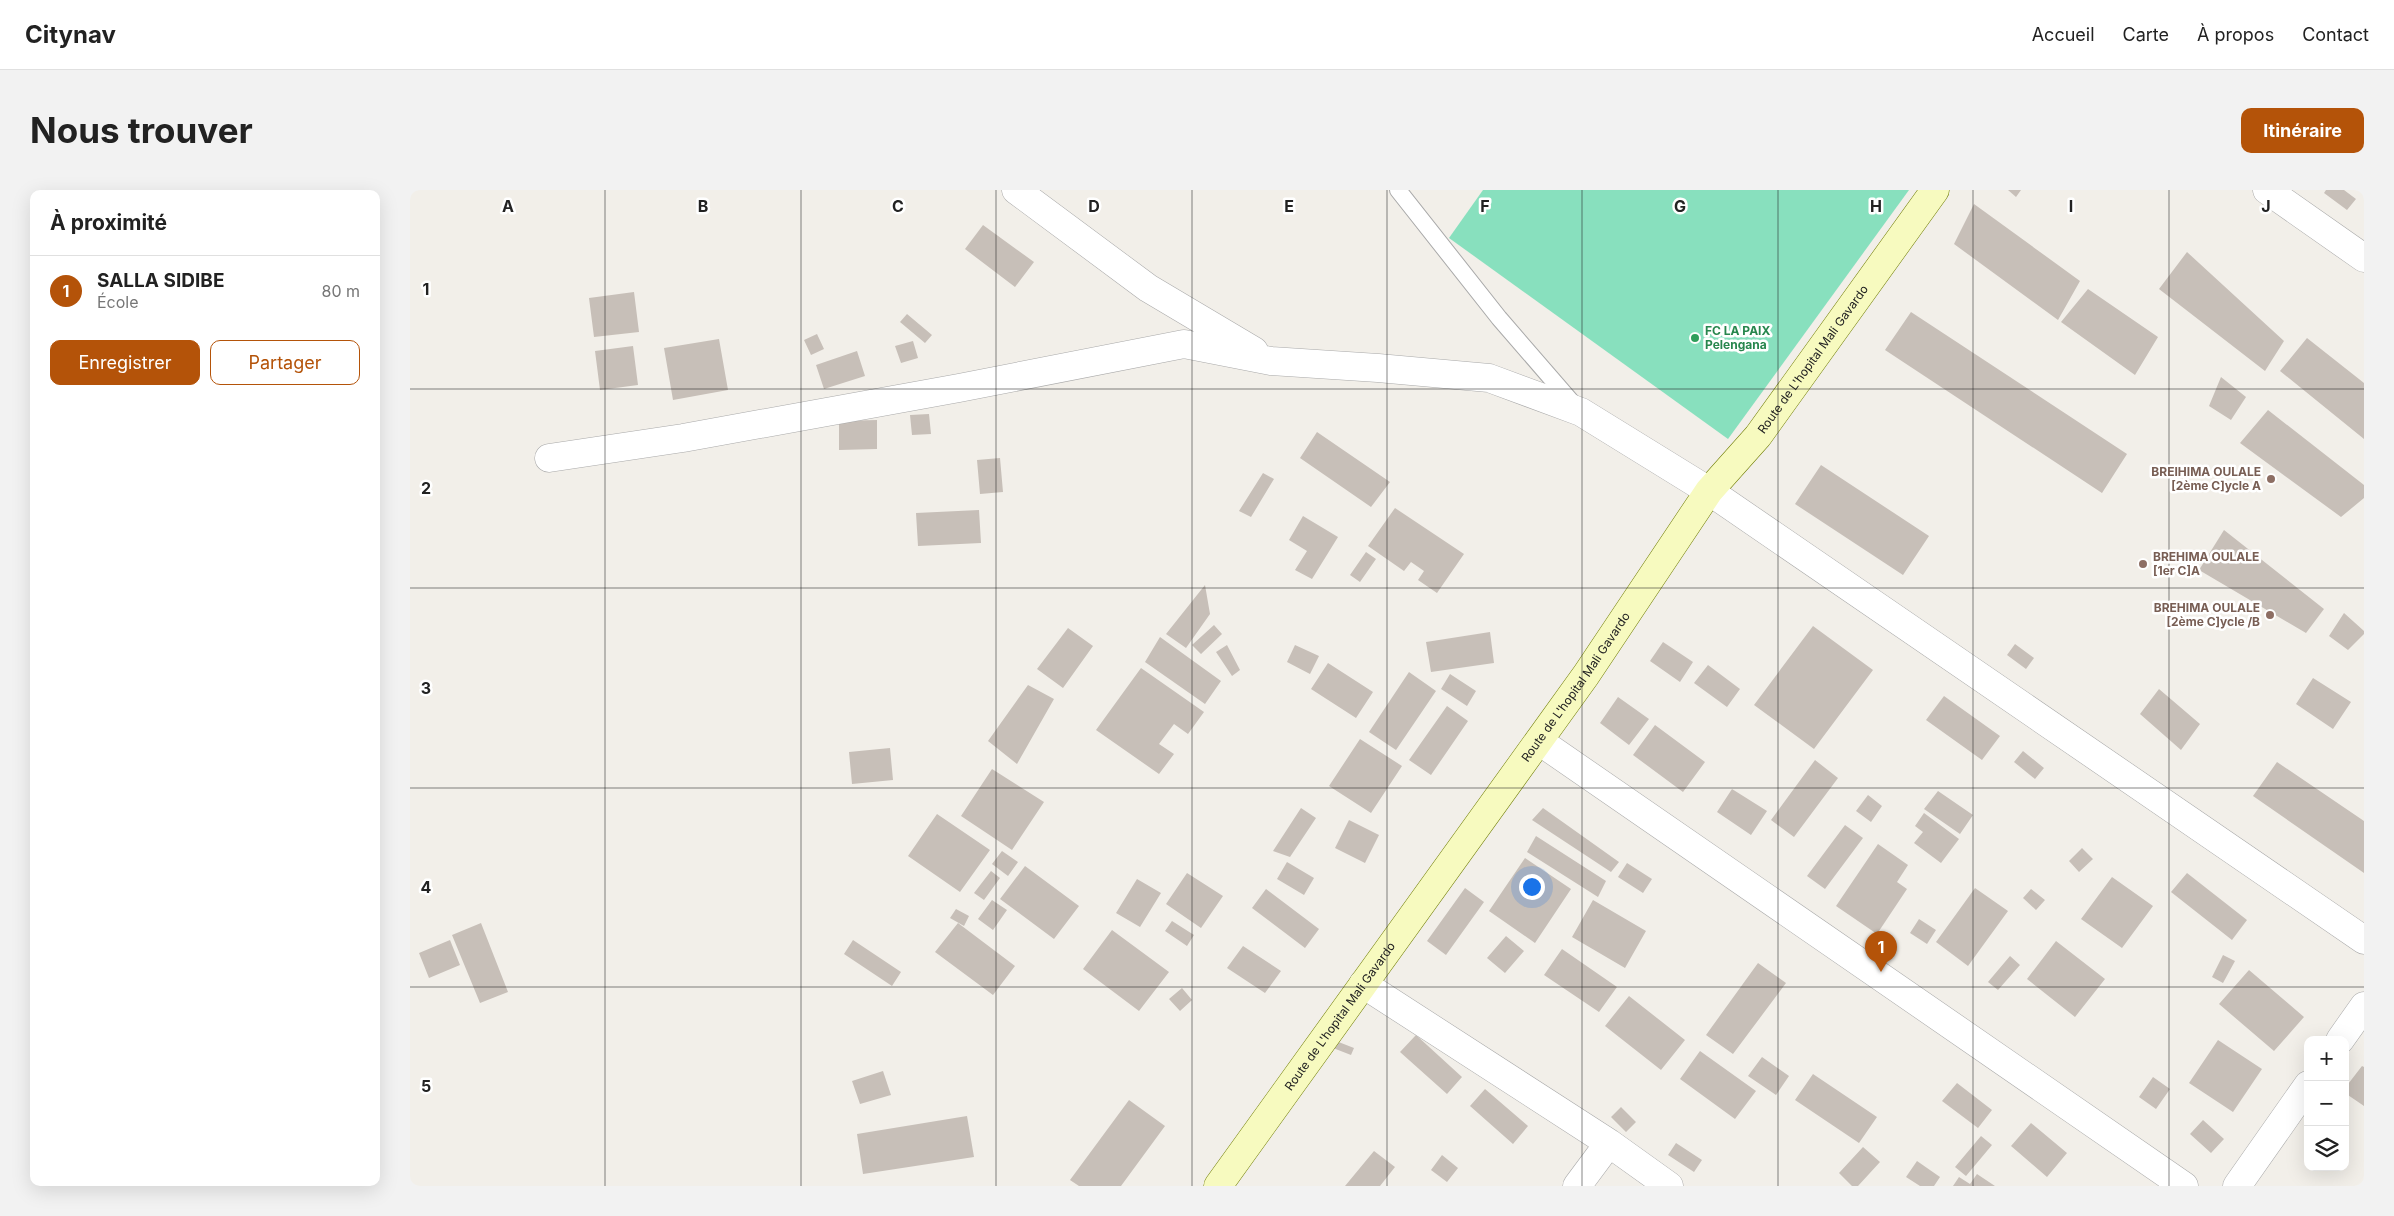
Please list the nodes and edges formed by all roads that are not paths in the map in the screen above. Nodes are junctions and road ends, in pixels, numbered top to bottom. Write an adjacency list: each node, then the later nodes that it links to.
1 (1016, 190): 6 (street)
2 (1398, 190): 7 (lane)
3 (1935, 190): 9 (main road, Route de L'hopital Mali Gavardo)
4 (2267, 190): 5 (street)
5 (2364, 258)
6 (1271, 361): 7 (street); 8 (street)
7 (1581, 412): 9 (street)
8 (549, 458)
9 (1709, 491): 10 (main road, Route de L'hopital Mali Gavardo); 11 (street)
10 (1539, 741): 12 (main road, Route de L'hopital Mali Gavardo); 20 (street)
11 (2364, 940)
12 (1364, 984): 16 (street); 17 (main road, Route de L'hopital Mali Gavardo)
13 (2364, 1006): 14 (street)
14 (2343, 1036)
15 (2304, 1092): 21 (street)
16 (1609, 1142): 18 (street); 19 (street)
17 (1218, 1186)
18 (1577, 1186)
19 (1670, 1186)
20 (2184, 1186)
21 (2237, 1186)

